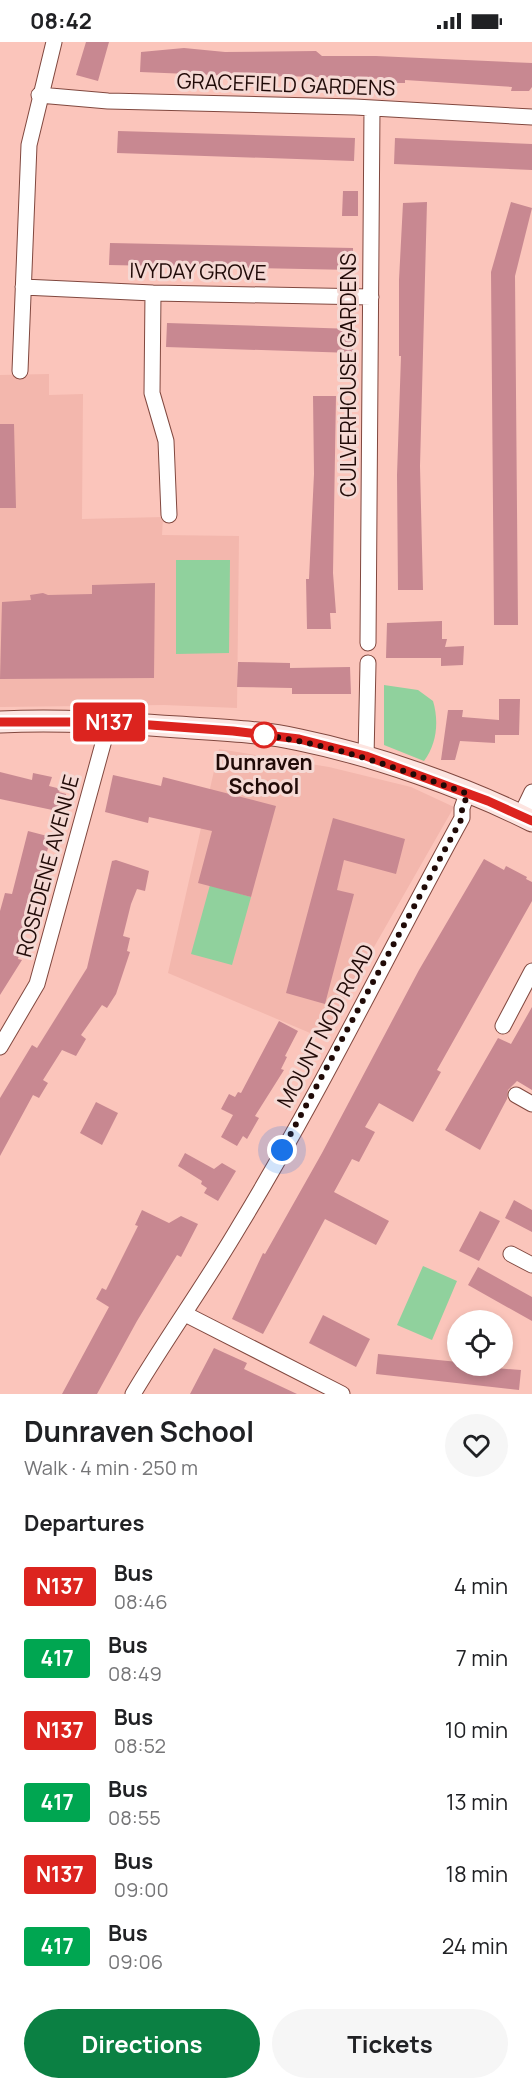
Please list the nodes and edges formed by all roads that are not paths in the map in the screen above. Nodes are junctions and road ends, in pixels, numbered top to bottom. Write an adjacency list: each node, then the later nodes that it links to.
1 (54, 42): 2 (street)
2 (39, 96): 3 (street, GRACEFIELD GARDENS); 5 (street)
3 (372, 108): 4 (street, GRACEFIELD GARDENS); 7 (street, CULVERHOUSE GARDENS)
4 (532, 117)
5 (23, 287): 6 (street, IVYDAY GROVE); 8 (street)
6 (153, 293): 7 (street, IVYDAY GROVE); 9 (street)
7 (371, 297): 10 (street, CULVERHOUSE GARDENS)
8 (20, 371)
9 (170, 515)
10 (368, 643)
11 (368, 663): 14 (street)
12 (0, 722): 13 (street)
13 (109, 722): 14 (street); 20 (street, ROSEDENE AVENUE)
14 (366, 756): 16 (street)
15 (532, 792): 17 (street)
16 (468, 794): 17 (street); 25 (street, MOUNT NOD ROAD)
17 (527, 818)
18 (532, 971): 19 (street)
19 (503, 1026)
20 (0, 1047)
21 (516, 1095): 22 (street)
22 (532, 1104)
23 (511, 1254): 24 (street)
24 (532, 1264)
25 (185, 1314): 26 (street, MOUNT NOD ROAD); 27 (street)
26 (133, 1394)
27 (342, 1394)

